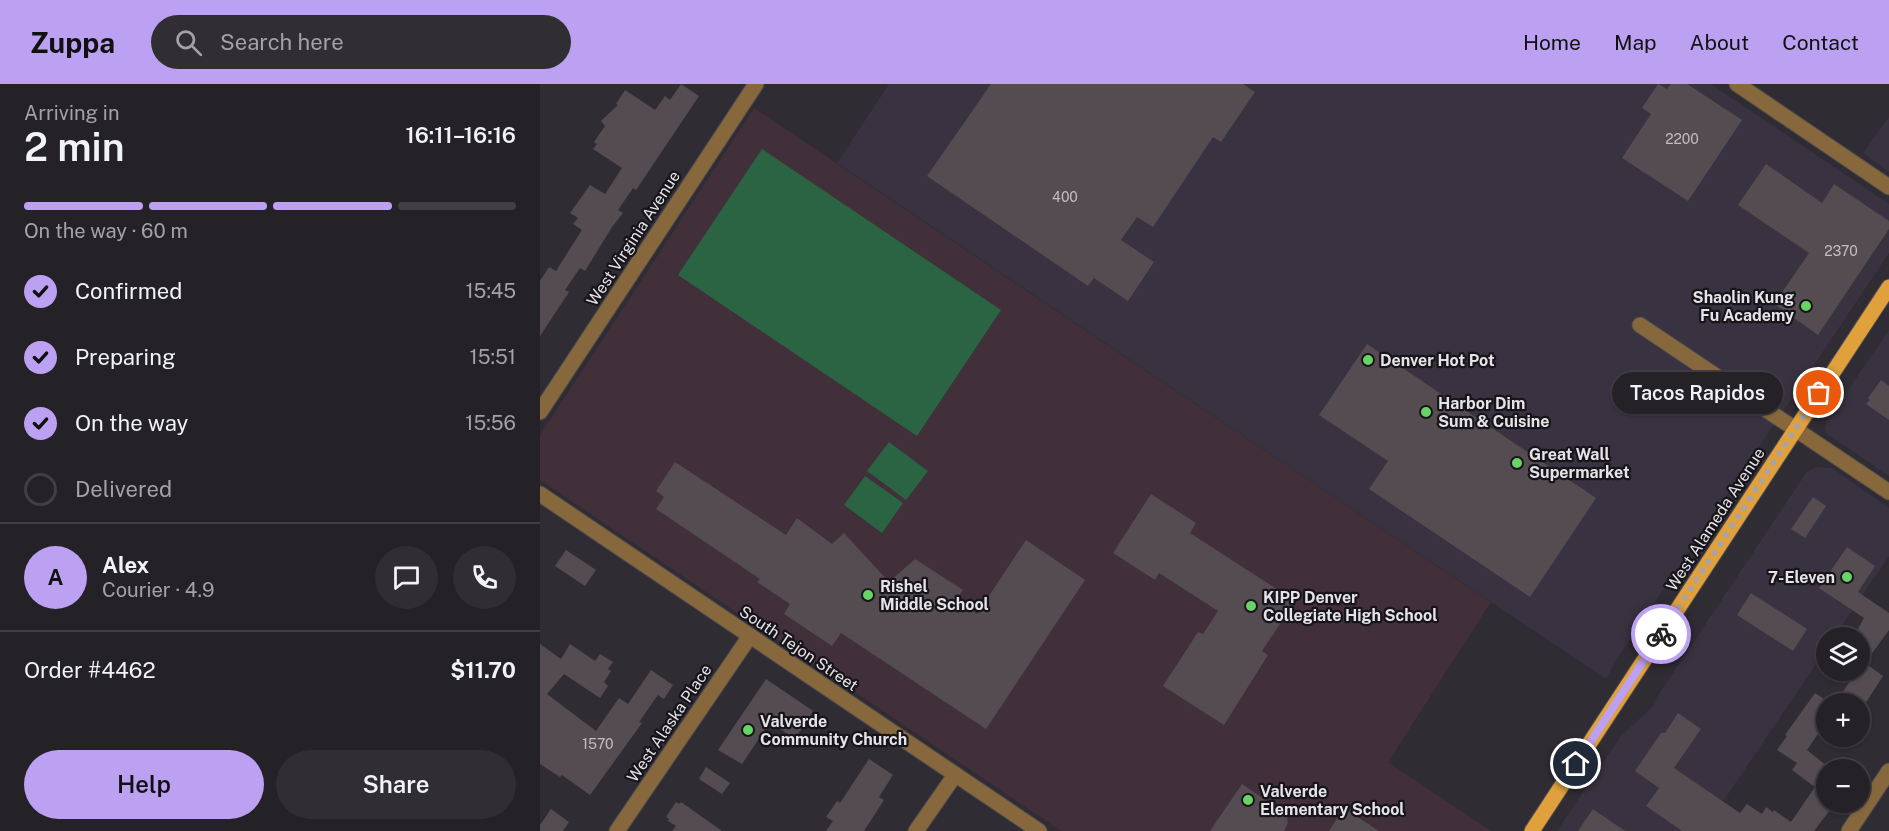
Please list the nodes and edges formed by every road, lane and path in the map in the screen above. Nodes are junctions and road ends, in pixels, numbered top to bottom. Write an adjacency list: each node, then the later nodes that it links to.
1 (756, 84): 6 (street, West Virginia Avenue)
2 (1737, 84): 3 (street)
3 (1889, 187)
4 (1889, 287): 7 (main road, West Alameda Avenue)
5 (1640, 325): 7 (street)
6 (540, 412)
7 (1795, 429): 8 (street); 16 (main road, West Alameda Avenue)
8 (1889, 492)
9 (542, 500): 10 (street, South Tejon Street)
10 (750, 636): 12 (street, South Tejon Street); 13 (street, West Alaska Place)
11 (1889, 771): 17 (street)
12 (955, 775): 14 (street); 15 (street, South Tejon Street)
13 (617, 831)
14 (916, 831)
15 (1039, 831)
16 (1532, 831)
17 (1848, 831)

